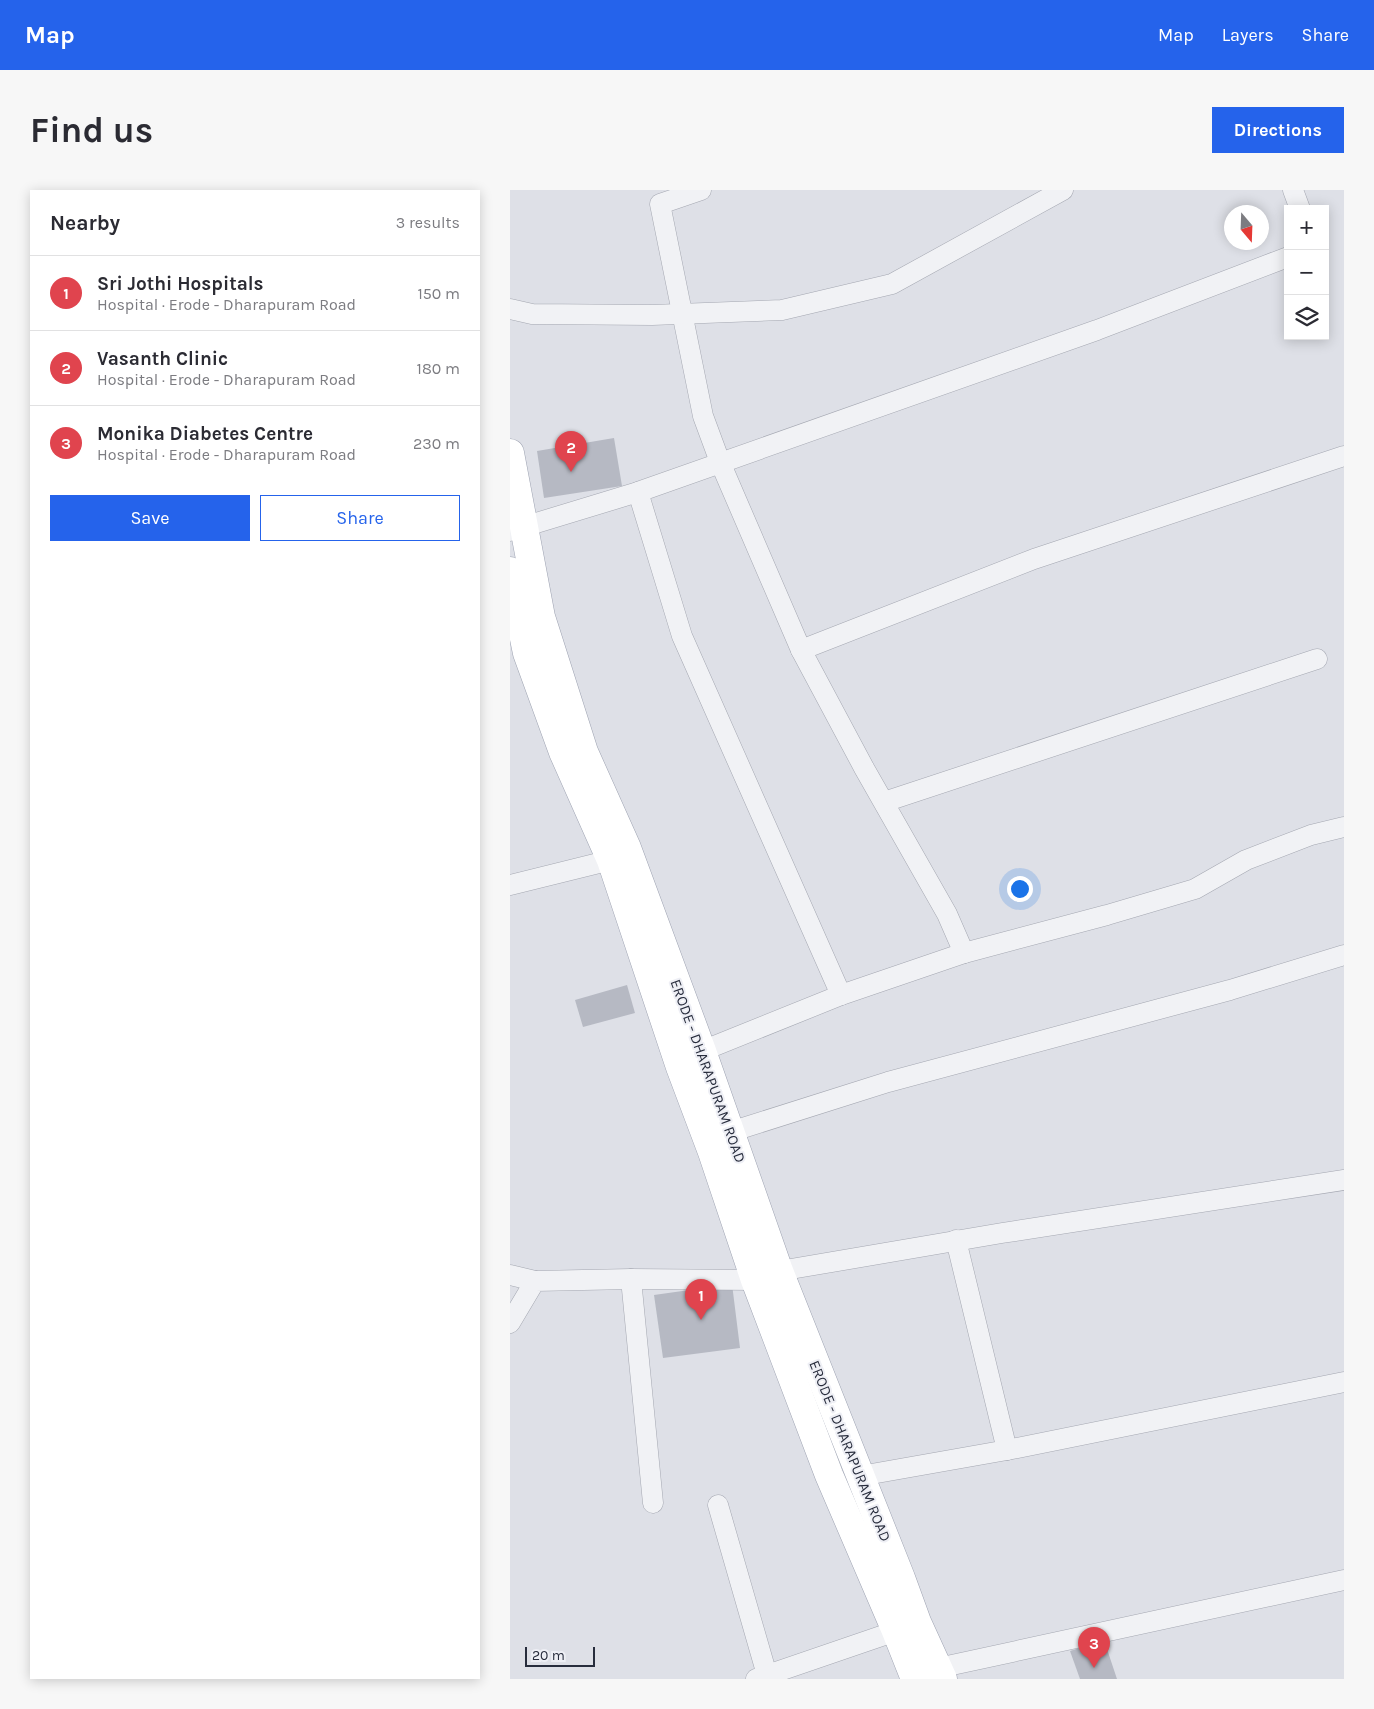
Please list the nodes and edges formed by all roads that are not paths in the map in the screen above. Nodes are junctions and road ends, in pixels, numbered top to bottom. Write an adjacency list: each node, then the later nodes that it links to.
1 (702, 190): 7 (street)
2 (1062, 190): 7 (street)
3 (1293, 190): 4 (street)
4 (1299, 205)
5 (1284, 258): 10 (street)
6 (510, 310): 7 (street)
7 (682, 314): 10 (street)
8 (510, 453): 12 (main road, ERODE - DHARAPURAM ROAD)
9 (1344, 456): 14 (street)
10 (720, 462): 11 (street); 14 (street)
11 (638, 492): 12 (street); 23 (street)
12 (517, 529): 24 (main road, ERODE - DHARAPURAM ROAD)
13 (510, 571): 15 (main road, ERODE - DHARAPURAM ROAD)
14 (801, 650): 17 (street)
15 (518, 655): 19 (main road, ERODE - DHARAPURAM ROAD)
16 (1317, 659): 17 (street)
17 (884, 802): 21 (street)
18 (1344, 827): 21 (street)
19 (610, 860): 20 (street); 29 (main road, ERODE - DHARAPURAM ROAD)
20 (510, 885)
21 (964, 953): 23 (street)
22 (1344, 955): 25 (street)
23 (841, 995): 24 (street)
24 (702, 1051): 25 (main road, ERODE - DHARAPURAM ROAD)
25 (730, 1132): 29 (main road, ERODE - DHARAPURAM ROAD)
26 (1344, 1180): 27 (street)
27 (956, 1240): 29 (street); 34 (street)
28 (510, 1275): 31 (street)
29 (767, 1275): 30 (street); 35 (main road, ERODE - DHARAPURAM ROAD); 39 (main road, ERODE - DHARAPURAM ROAD)
30 (631, 1279): 31 (street); 36 (street)
31 (535, 1281): 32 (street)
32 (510, 1323)
33 (1344, 1382): 34 (street)
34 (1007, 1450): 35 (street)
35 (860, 1476): 40 (main road, ERODE - DHARAPURAM ROAD)
36 (653, 1503)
37 (718, 1506): 41 (street)
38 (1344, 1580): 40 (street)
39 (896, 1631): 40 (main road, ERODE - DHARAPURAM ROAD); 41 (street)
40 (932, 1675)
41 (761, 1677)

